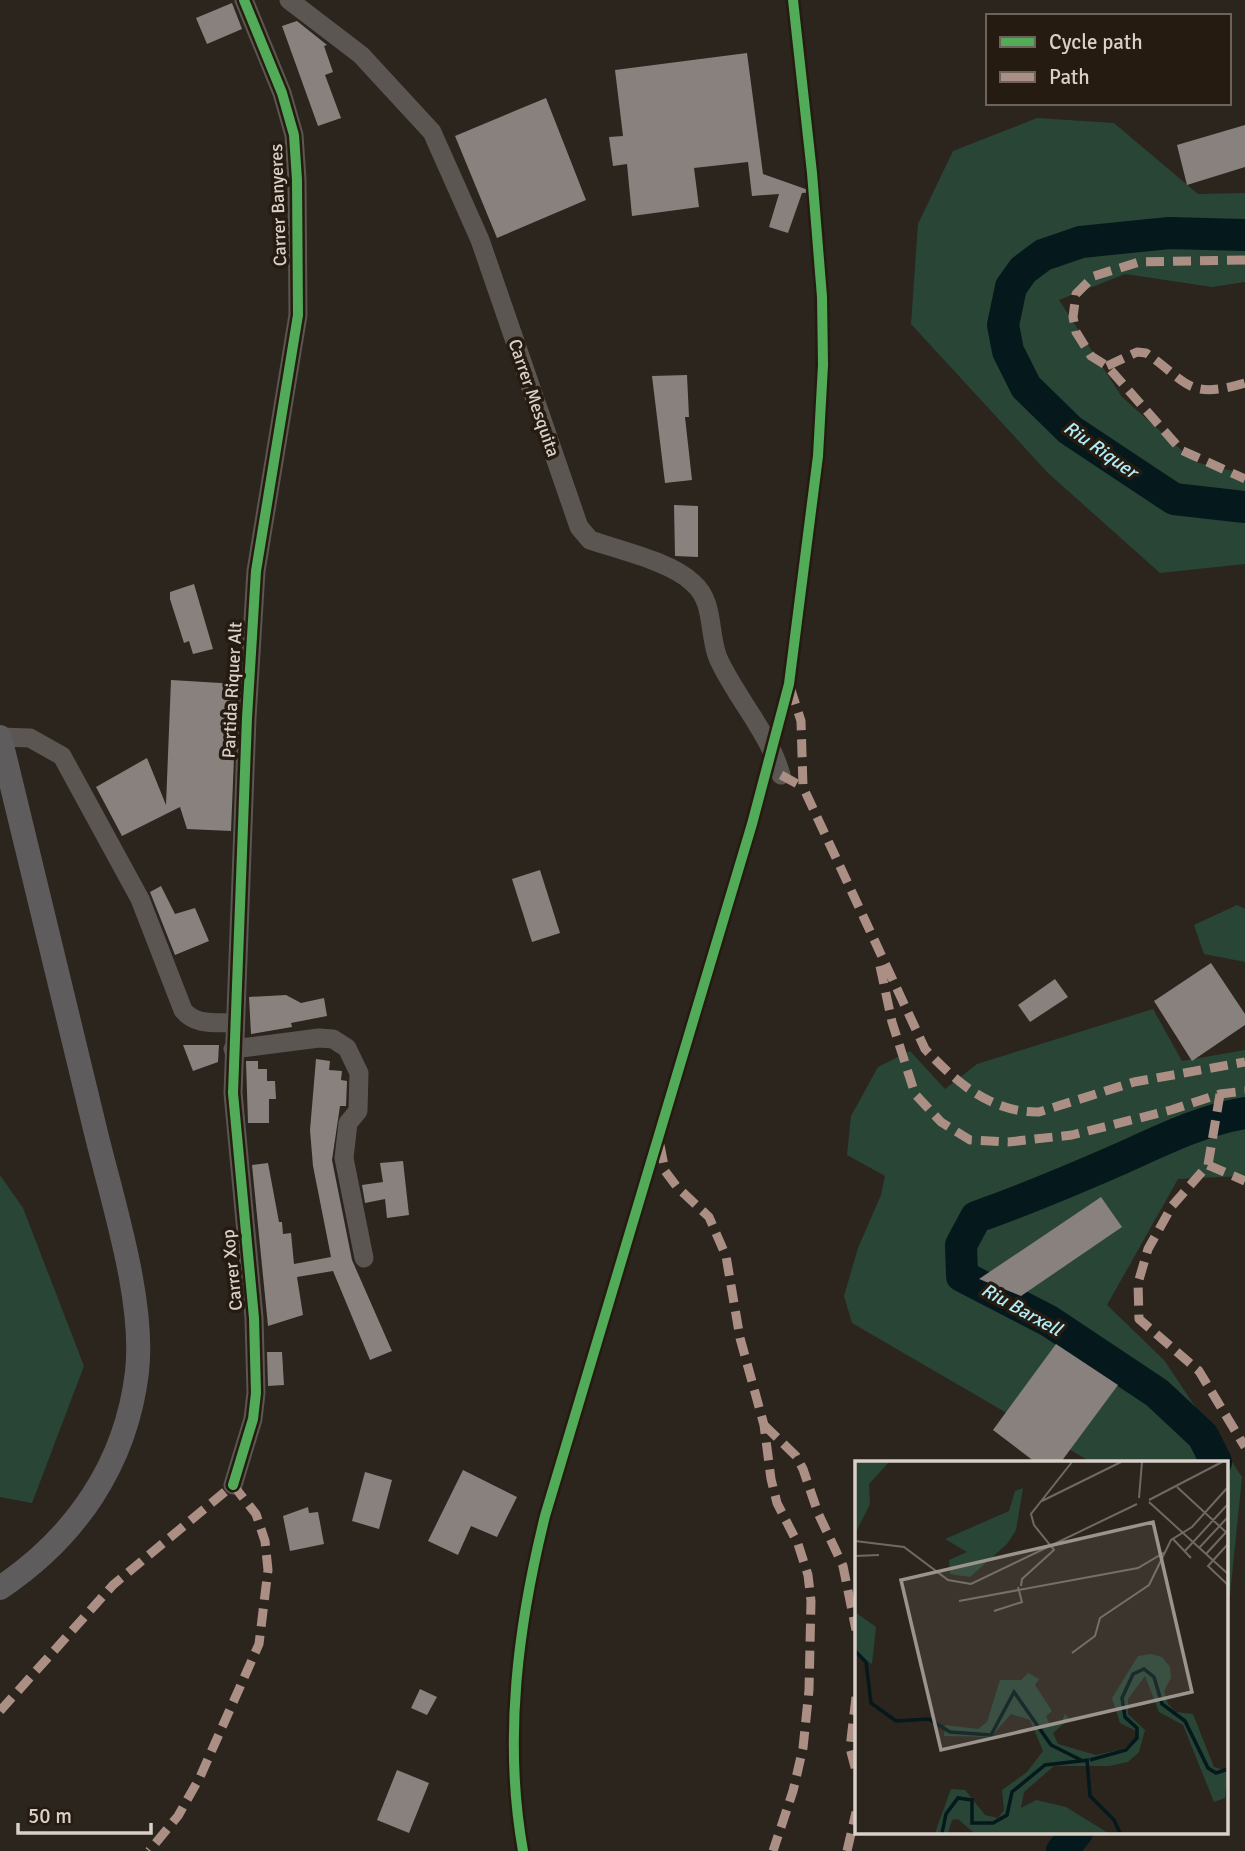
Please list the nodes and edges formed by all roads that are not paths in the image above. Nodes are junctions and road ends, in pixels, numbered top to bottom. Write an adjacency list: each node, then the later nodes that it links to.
1 (244, 0): 3 (street, Carrer Banyeres)
2 (289, 0): 5 (street, Carrer Mesquita)
3 (296, 335): 6 (street, Partida Riquer Alt)
4 (0, 737): 6 (street); 10 (main road)
5 (781, 775)
6 (235, 1023): 7 (street, Partida Riquer Alt)
7 (233, 1049): 8 (street); 9 (street, Carrer Xop)
8 (364, 1258)
9 (233, 1485)
10 (0, 1588)

